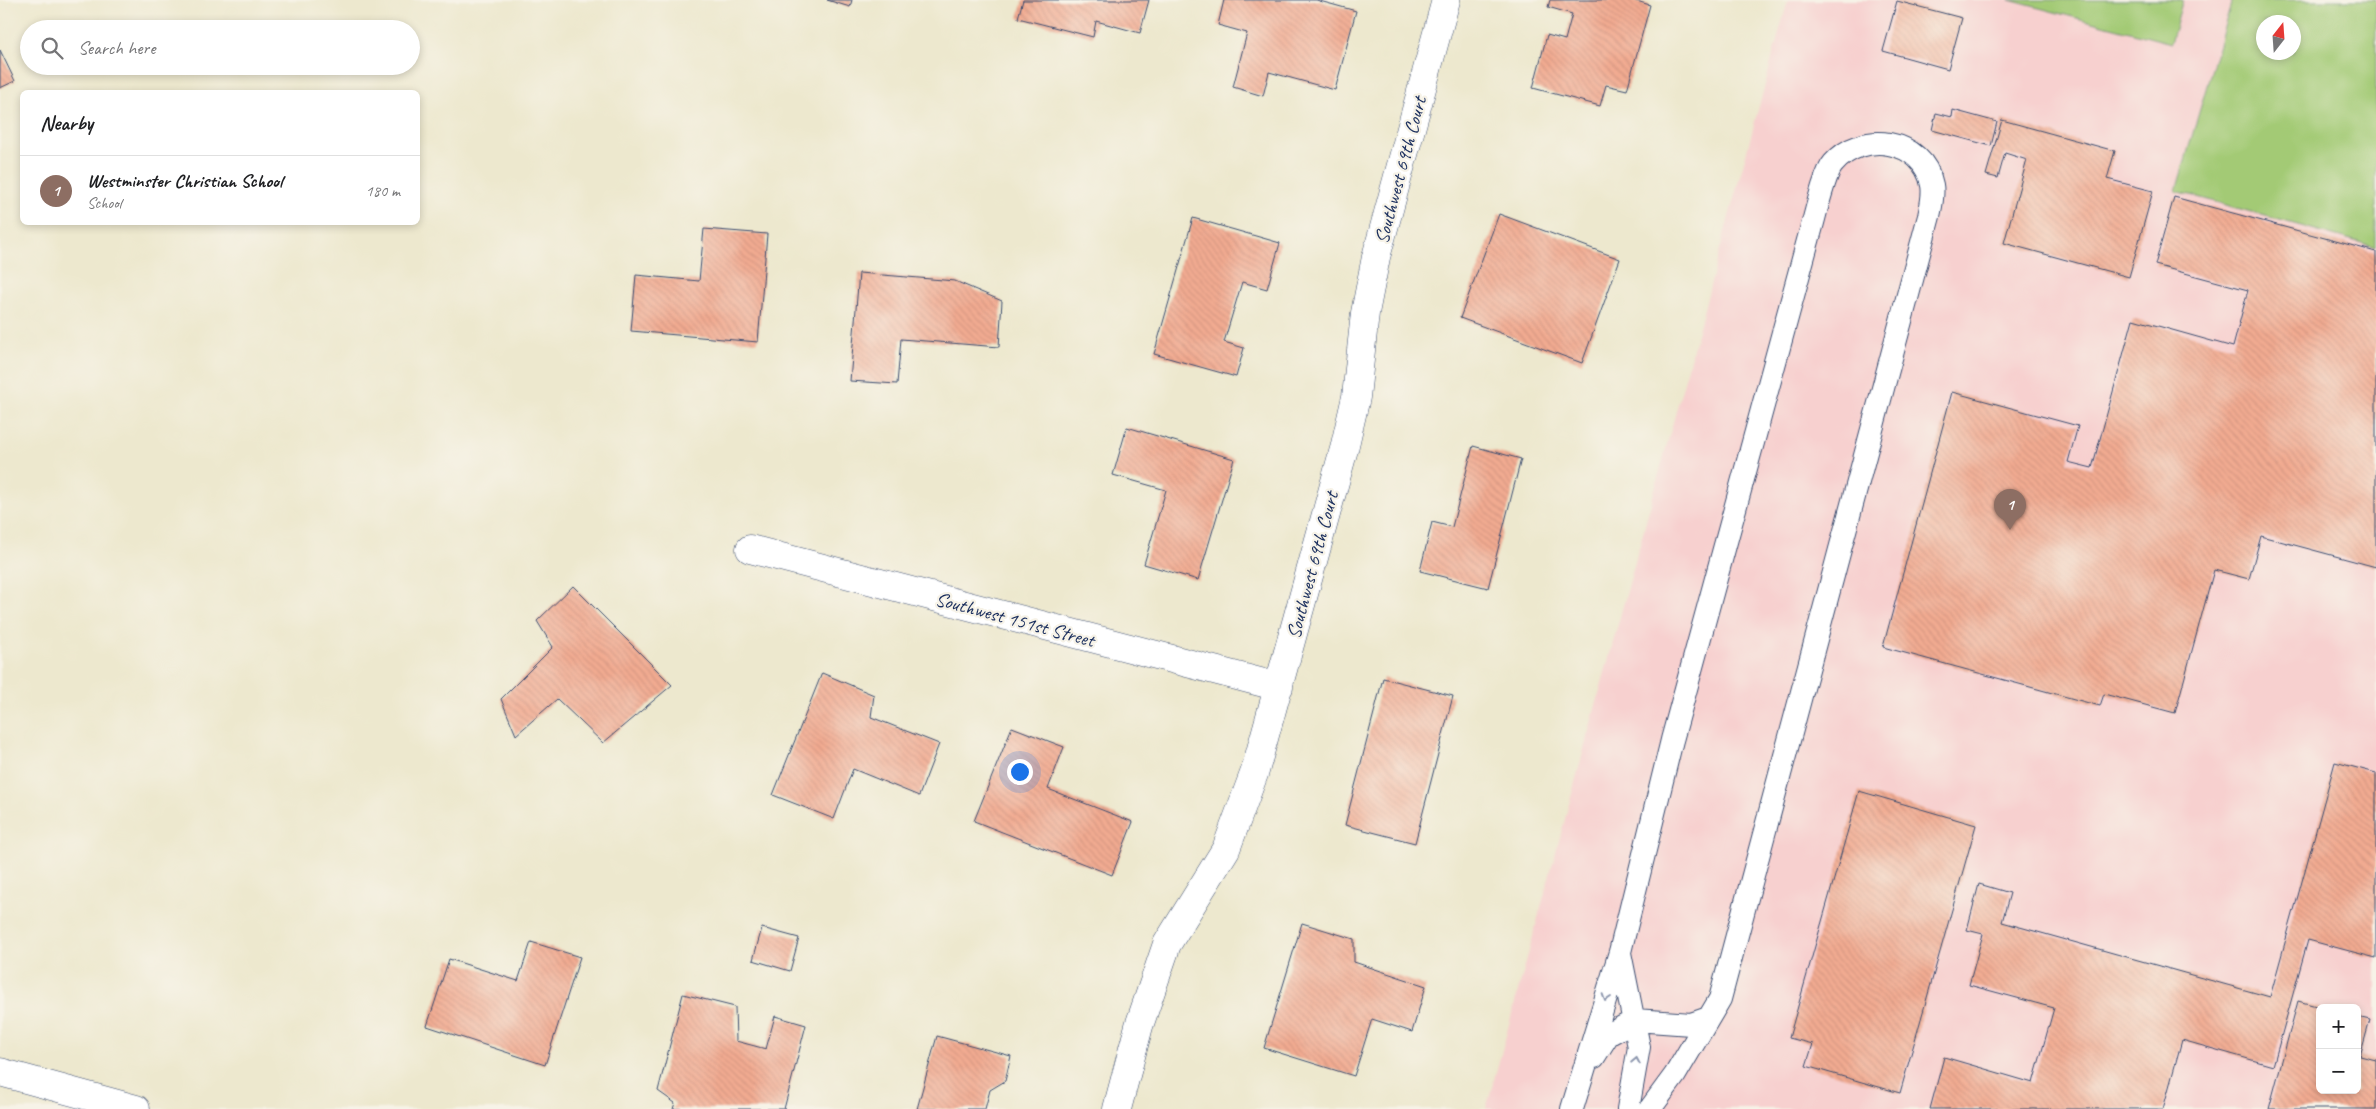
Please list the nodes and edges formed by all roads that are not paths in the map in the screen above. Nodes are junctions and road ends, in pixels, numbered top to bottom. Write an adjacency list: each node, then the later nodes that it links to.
1 (1446, 0): 3 (street, Southwest 69th Court)
2 (750, 549): 3 (street, Southwest 151st Street)
3 (1279, 687): 10 (street, Southwest 69th Court)
4 (1620, 952): 5 (lane); 6 (lane); 8 (lane, one-way to 8)
5 (1708, 1018): 6 (lane); 13 (lane)
6 (1635, 1020): 8 (lane); 12 (lane, one-way to 6)
7 (0, 1072): 9 (street)
8 (1581, 1076): 11 (lane)
9 (136, 1109)
10 (1117, 1109)
11 (1572, 1109)
12 (1628, 1109)
13 (1650, 1109)

